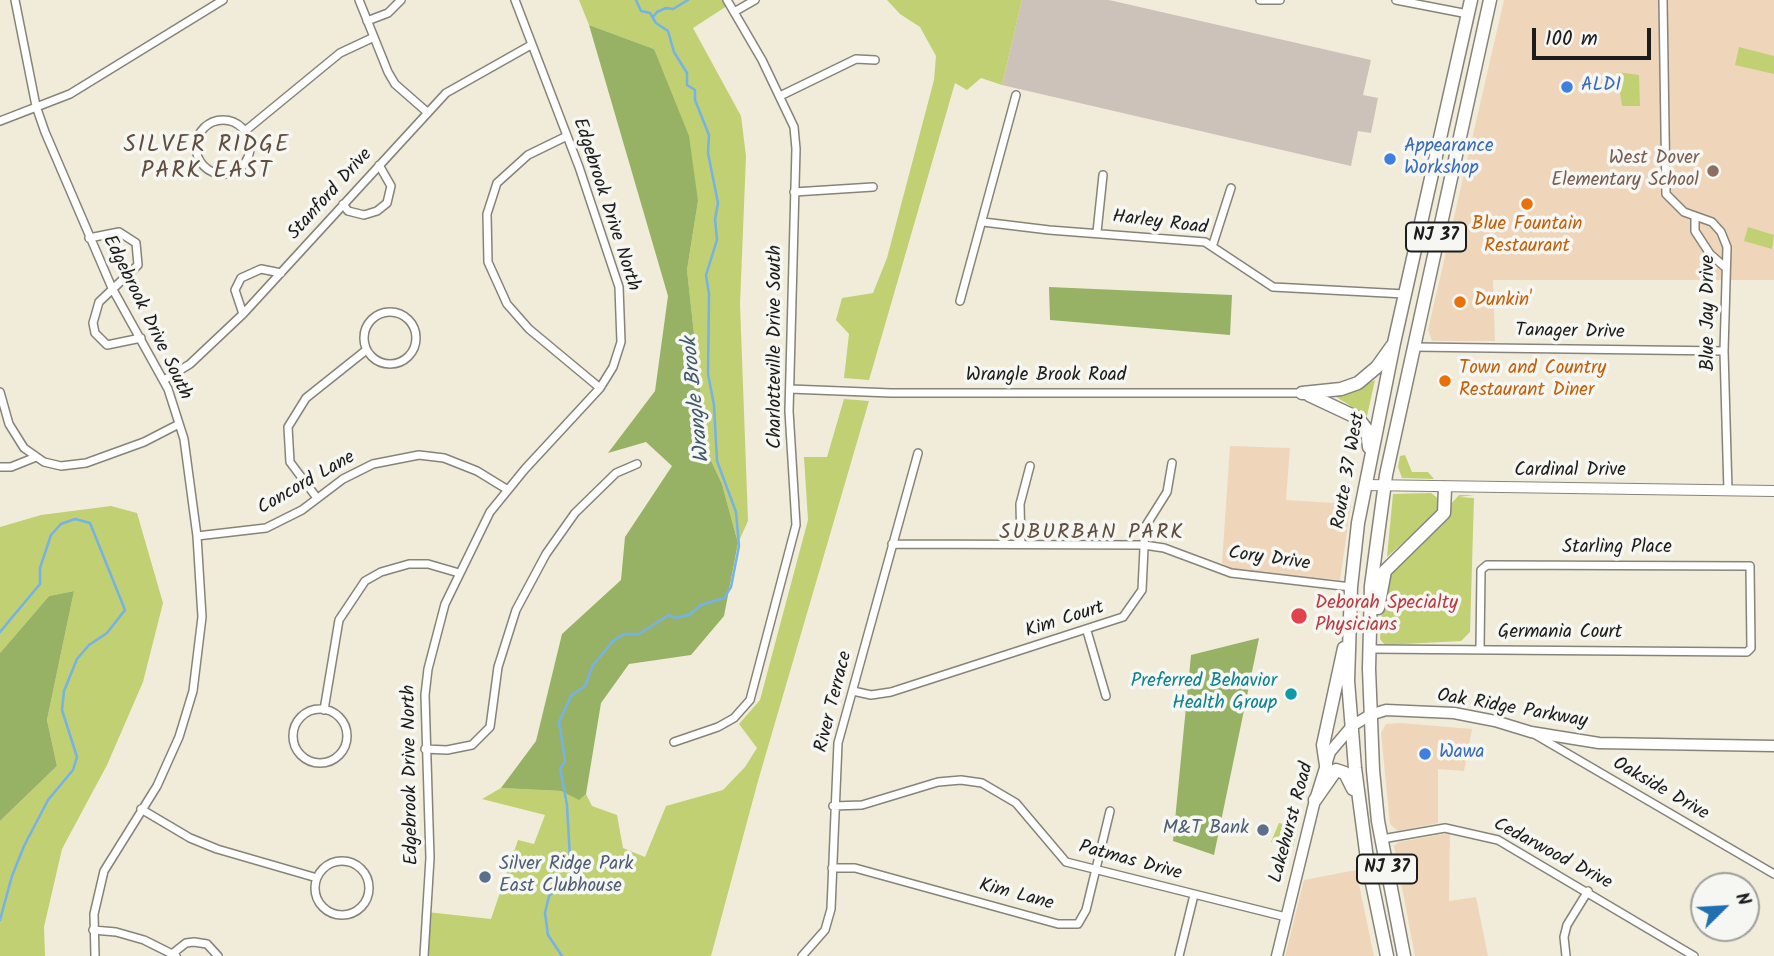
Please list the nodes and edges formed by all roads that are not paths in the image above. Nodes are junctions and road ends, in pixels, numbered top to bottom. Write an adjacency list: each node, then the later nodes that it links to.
1 (15, 0): 22 (street, Edgebrook Drive South)
2 (223, 0): 22 (street)
3 (359, 0): 16 (street)
4 (401, 0): 16 (street)
5 (515, 0): 18 (street, Edgebrook Drive North)
6 (727, 0): 14 (street, Charlotteville Drive South)
7 (755, 0): 14 (street)
8 (1260, 0): 9 (street)
9 (1280, 0)
10 (1396, 0): 15 (street)
11 (1472, 0): 15 (highway, Route 37 West / NJ 37)
12 (1490, 0): 46 (highway, Route 37 West / NJ 37)
13 (1663, 0): 33 (street, Blue Jay Drive)
14 (734, 12): 21 (street, Charlotteville Drive South)
15 (1468, 14): 41 (highway, Route 37 West / NJ 37)
16 (367, 21): 17 (street)
17 (372, 38): 23 (street); 25 (street)
18 (531, 45): 23 (street, Stanford Drive); 26 (street, Edgebrook Drive North)
19 (876, 60): 21 (street)
20 (1016, 95): 34 (street)
21 (780, 96): 31 (street, Charlotteville Drive South)
22 (36, 106): 24 (street); 36 (street, Edgebrook Drive South)
23 (427, 112): 27 (street, Stanford Drive)
24 (0, 121)
25 (244, 131): 25 (street)
26 (567, 135): 50 (street, Edgebrook Drive North); 50 (street)
27 (379, 165): 32 (street, Stanford Drive); 32 (street)
28 (1103, 175): 35 (street)
29 (873, 187): 31 (street)
30 (1231, 188): 37 (street)
31 (794, 192): 51 (street, Charlotteville Drive South)
32 (343, 204): 39 (street, Stanford Drive)
33 (1695, 216): 38 (street); 38 (street, Blue Jay Drive)
34 (983, 222): 35 (street, Harley Road); 42 (street)
35 (1097, 232): 37 (street, Harley Road)
36 (89, 238): 40 (street, Edgebrook Drive South); 40 (street)
37 (1213, 244): 41 (street, Harley Road)
38 (1726, 268): 48 (street, Blue Jay Drive)
39 (281, 273): 43 (street, Stanford Drive); 43 (street)
40 (112, 288): 44 (street, Edgebrook Drive South); 44 (street)
41 (1405, 294): 45 (highway, Route 37 West / NJ 37)
42 (960, 301)
43 (243, 314): 49 (street, Stanford Drive)
44 (141, 338): 49 (street, Edgebrook Drive South)
45 (1394, 343): 53 (highway); 58 (highway, Route 37 West / NJ 37)
46 (1415, 347): 48 (street, Tanager Drive); 64 (highway, Route 37 West / NJ 37)
47 (365, 351): 47 (street); 69 (street)
48 (1724, 351): 67 (street, Blue Jay Drive)
49 (164, 380): 55 (street, Edgebrook Drive South)
50 (600, 388): 66 (street, Edgebrook Drive North)
51 (790, 389): 53 (street, Wrangle Brook Road); 87 (street, Charlotteville Drive South)
52 (0, 392): 54 (street)
53 (1302, 393): 58 (highway)
54 (3, 416): 57 (street)
55 (179, 424): 57 (street); 70 (street, Edgebrook Drive South)
56 (918, 453): 71 (street, River Terrace)
57 (36, 457): 62 (street)
58 (1370, 458): 63 (highway, Route 37 West / NJ 37)
59 (1172, 463): 73 (street, Kim Court)
60 (637, 464): 89 (street)
61 (1030, 466): 72 (street)
62 (0, 467)
63 (1365, 485): 64 (street, Cardinal Drive); 75 (highway, Route 37 West / NJ 37)
64 (1384, 487): 65 (street, Cardinal Drive); 78 (highway, Route 37 West / NJ 37)
65 (1445, 488): 67 (street, Cardinal Drive); 78 (highway)
66 (509, 490): 69 (street, Concord Lane); 74 (street, Edgebrook Drive North)
67 (1728, 491): 68 (street, Cardinal Drive)
68 (1774, 491)
69 (317, 498): 70 (street, Concord Lane)
70 (197, 536): 94 (street, Edgebrook Drive South)
71 (892, 544): 72 (street, Cory Drive); 81 (street, River Terrace)
72 (1021, 544): 73 (street, Cory Drive)
73 (1144, 545): 75 (street, Cory Drive); 76 (street, Kim Court)
74 (459, 573): 83 (street); 89 (street, Edgebrook Drive North)
75 (1351, 587): 77 (highway, Route 37 West / NJ 37)
76 (1087, 631): 81 (street, Kim Court); 82 (street)
77 (1349, 631): 85 (highway, Route 37 West / NJ 37); 90 (highway)
78 (1370, 646): 79 (street, Germania Court); 84 (highway, Route 37 West / NJ 37)
79 (1480, 649): 80 (street, Germania Court); 80 (street, Starling Place)
80 (1750, 651)
81 (853, 691): 93 (street, River Terrace)
82 (1106, 696)
83 (324, 710): 83 (street)
84 (1370, 715): 85 (main road, Lakehurst Road); 86 (main road, Oak Ridge Parkway); 96 (highway, Route 37 West / NJ 37)
85 (1352, 726): 90 (main road, Lakehurst Road); 92 (highway, Route 37 West / NJ 37)
86 (1531, 732): 88 (main road, Oak Ridge Parkway); 99 (street, Oakside Drive)
87 (674, 742)
88 (1774, 746)
89 (425, 749): 108 (street, Edgebrook Drive North)
90 (1326, 765): 91 (main road, Lakehurst Road)
91 (1315, 800): 92 (highway); 103 (main road, Lakehurst Road)
92 (1359, 802): 112 (highway, Route 37 West / NJ 37)
93 (833, 806): 97 (street, River Terrace); 98 (street, Patmas Drive)
94 (141, 809): 100 (street); 104 (street, Edgebrook Drive South)
95 (1110, 811): 98 (street, Kim Lane)
96 (1382, 839): 101 (street, Cedarwood Drive); 113 (highway, Route 37 West / NJ 37)
97 (832, 867): 98 (street, Kim Lane); 109 (street, River Terrace)
98 (1095, 871): 102 (street, Patmas Drive)
99 (1774, 874)
100 (317, 878): 100 (street)
101 (1588, 891): 114 (street); 115 (street, Cedarwood Drive)
102 (1194, 895): 103 (street, Patmas Drive); 110 (street)
103 (1286, 917): 111 (main road, Lakehurst Road)
104 (93, 930): 105 (street); 106 (street, Edgebrook Drive South)
105 (174, 955): 107 (street)
106 (95, 956)
107 (218, 956)
108 (424, 956)
109 (802, 956)
110 (1179, 956)
111 (1277, 956)
112 (1387, 956)
113 (1404, 956)
114 (1566, 956)
115 (1694, 956)

